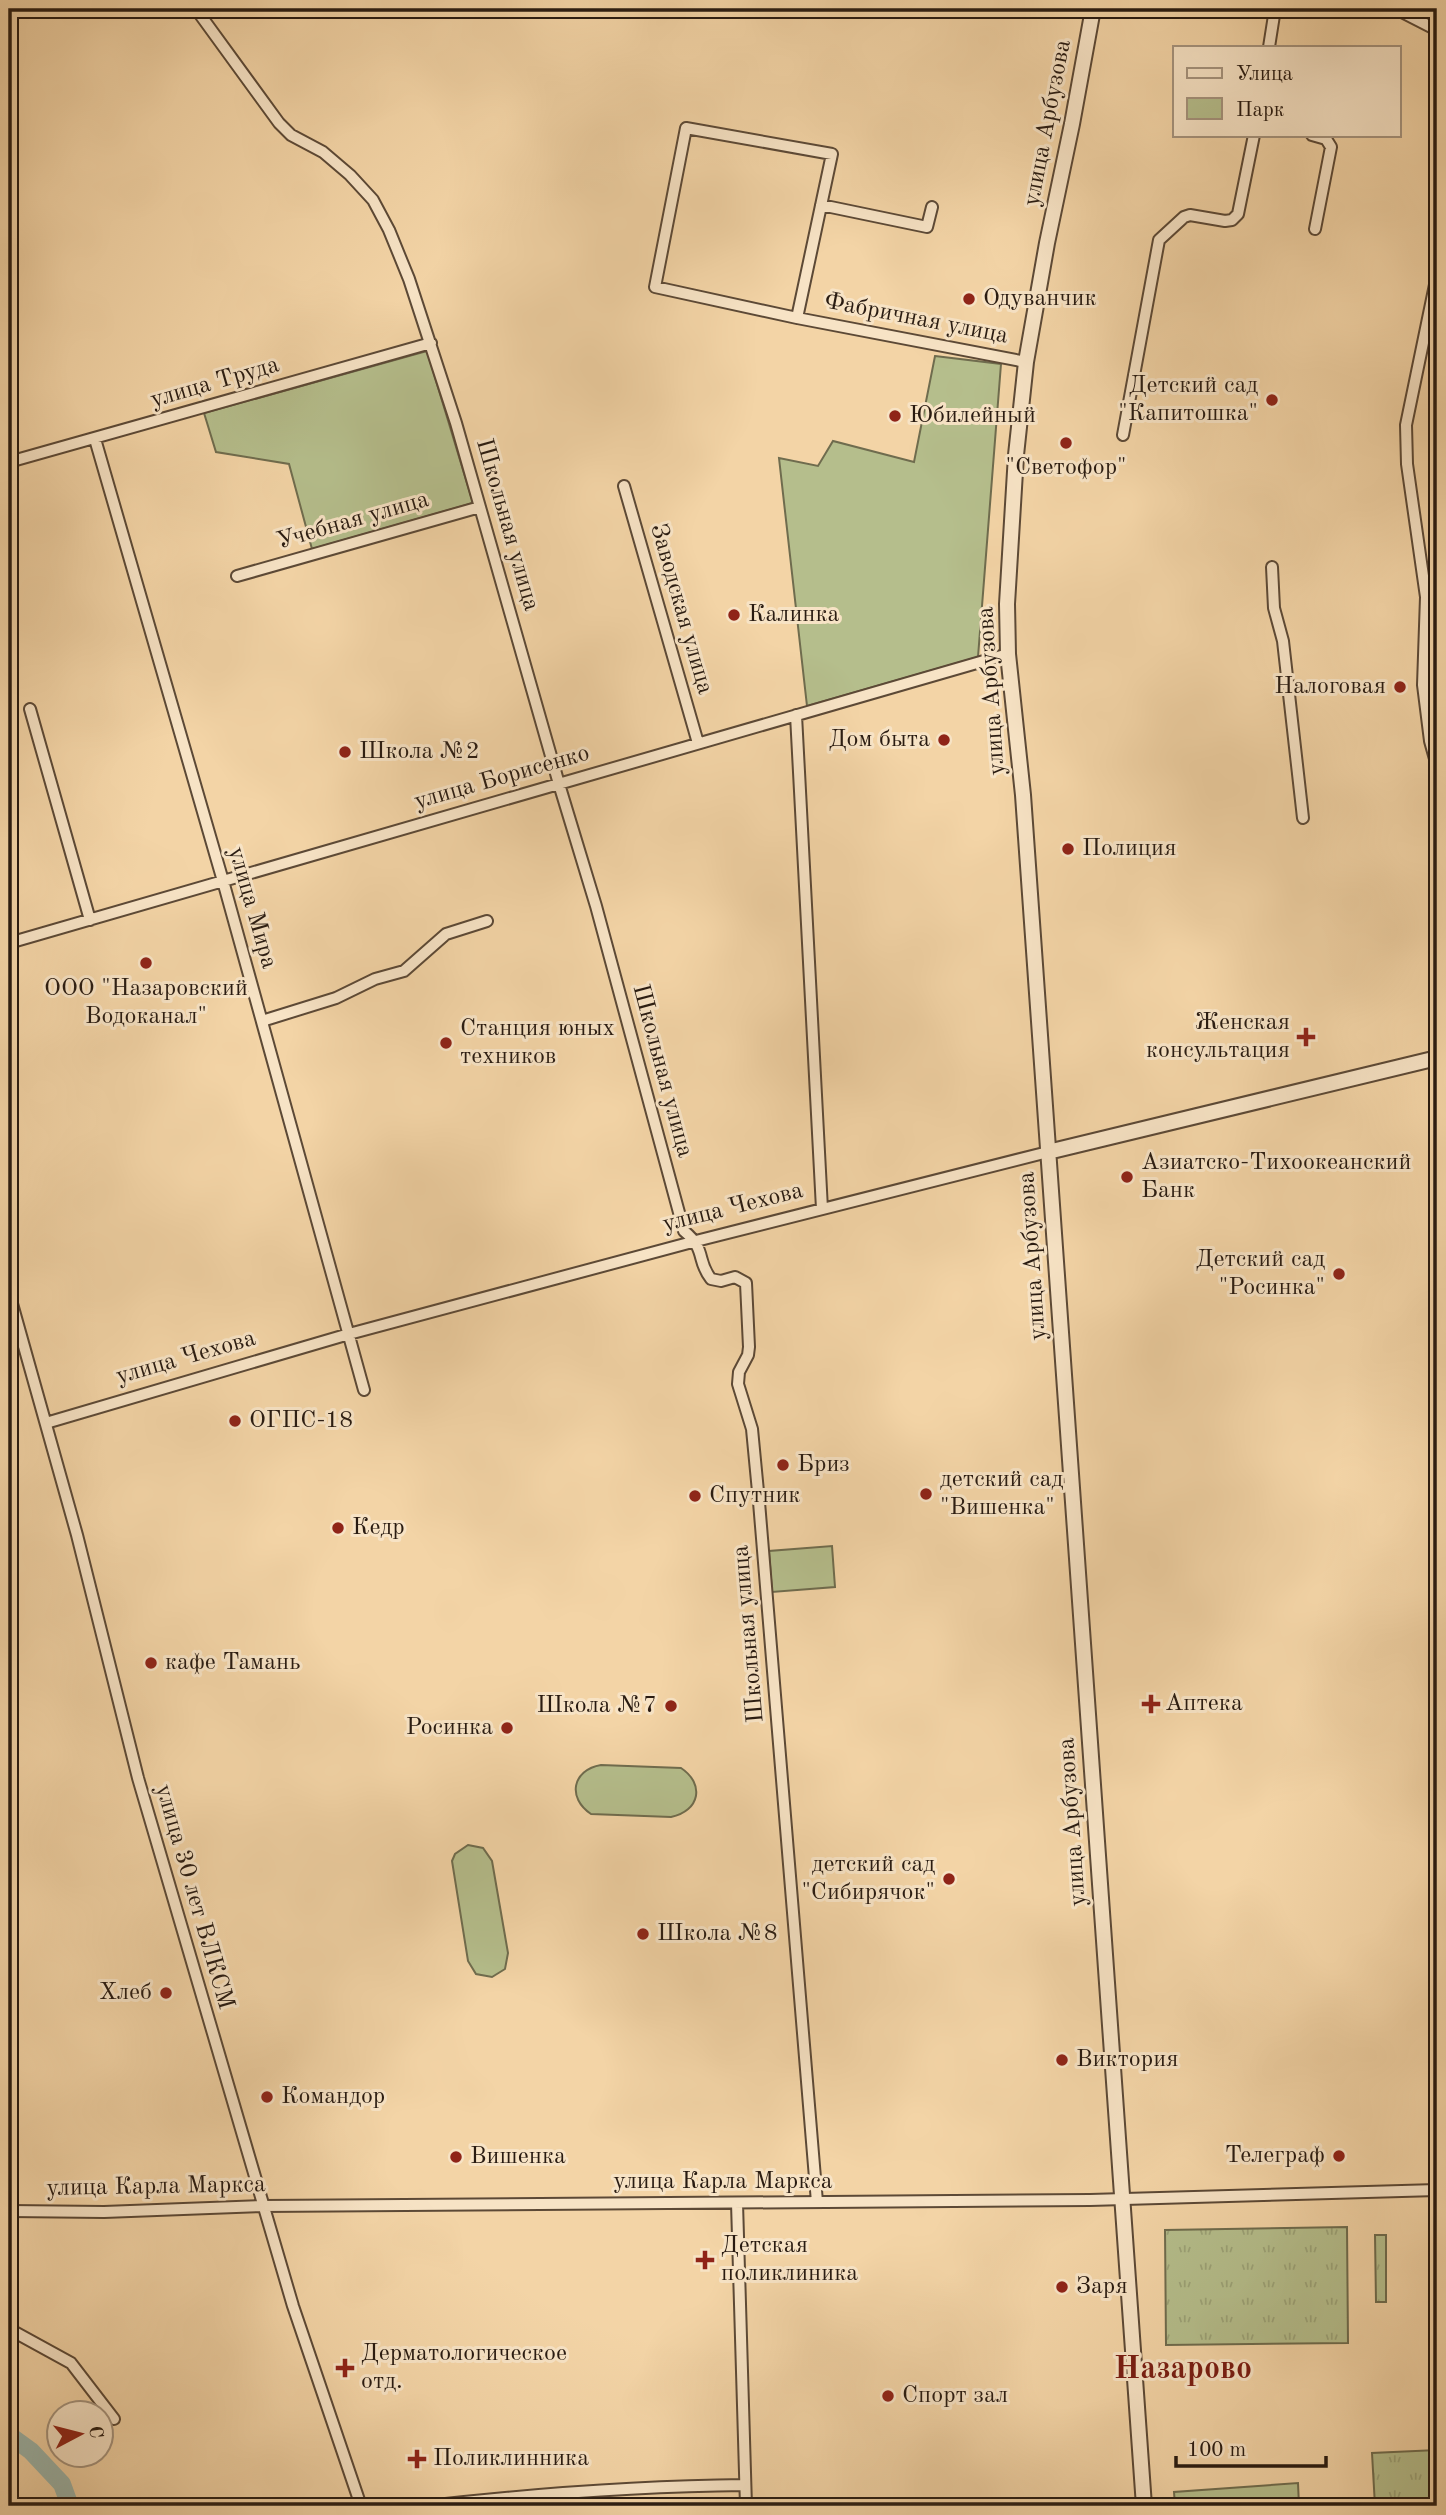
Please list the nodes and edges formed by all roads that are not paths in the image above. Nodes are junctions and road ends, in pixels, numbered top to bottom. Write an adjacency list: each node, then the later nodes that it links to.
1 (196, 9): 14 (street, Школьная улица)
2 (1093, 9): 15 (street, улица Арбузова)
3 (1275, 9): 6 (street)
4 (1396, 9): 5 (street)
5 (1437, 30)
6 (1269, 46)
7 (1254, 136): 16 (street)
8 (1316, 136): 11 (street)
9 (821, 205): 10 (street); 13 (street, Фабричная улица); 13 (street, Фабричная улица)
10 (932, 207)
11 (1315, 229)
12 (1437, 275): 27 (street)
13 (797, 318): 15 (street, Фабричная улица)
14 (431, 343): 17 (street, улица Труда); 20 (street, Школьная улица)
15 (1026, 362): 23 (street, улица Арбузова)
16 (1123, 435)
17 (95, 439): 18 (street, улица Труда); 30 (street, улица Мира)
18 (9, 463)
19 (624, 486): 26 (street, Заводская улица)
20 (480, 507): 22 (street, Учебная улица); 28 (street, Школьная улица)
21 (1272, 566): 29 (street)
22 (237, 576)
23 (1008, 654): 25 (street, улица Борисенко); 36 (street, улица Арбузова)
24 (30, 709): 31 (street)
25 (796, 715): 26 (street, улица Борисенко); 37 (street)
26 (698, 743): 28 (street, улица Борисенко)
27 (1437, 766)
28 (559, 784): 30 (street, улица Борисенко); 38 (street, Школьная улица)
29 (1303, 818)
30 (223, 881): 31 (street, улица Борисенко); 34 (street, улица Мира)
31 (90, 920): 33 (street, улица Борисенко)
32 (487, 921): 34 (street)
33 (9, 943)
34 (262, 1021): 40 (street, улица Мира)
35 (1437, 1058): 36 (street, улица Чехова)
36 (1048, 1152): 37 (street, улица Чехова); 44 (street, улица Арбузова)
37 (822, 1209): 38 (street, улица Чехова)
38 (696, 1241): 40 (street, улица Чехова); 45 (street, Школьная улица)
39 (9, 1293): 42 (street, улица 30 лет ВЛКСМ)
40 (349, 1334): 41 (street, улица Мира); 42 (street, улица Чехова)
41 (364, 1390)
42 (46, 1423): 47 (street, улица 30 лет ВЛКСМ)
43 (1437, 2190): 44 (street, улица Карла Маркса)
44 (1122, 2199): 45 (street, улица Карла Маркса); 55 (street, улица Арбузова)
45 (817, 2202): 46 (street, улица Карла Маркса)
46 (737, 2203): 47 (street, улица Карла Маркса); 51 (street)
47 (262, 2206): 48 (street, улица Карла Маркса); 52 (street, улица 30 лет ВЛКСМ)
48 (9, 2211)
49 (9, 2329): 50 (street)
50 (99, 2400)
51 (745, 2485): 53 (street); 54 (street)
52 (361, 2506)
53 (427, 2506)
54 (746, 2506)
55 (1144, 2506)

